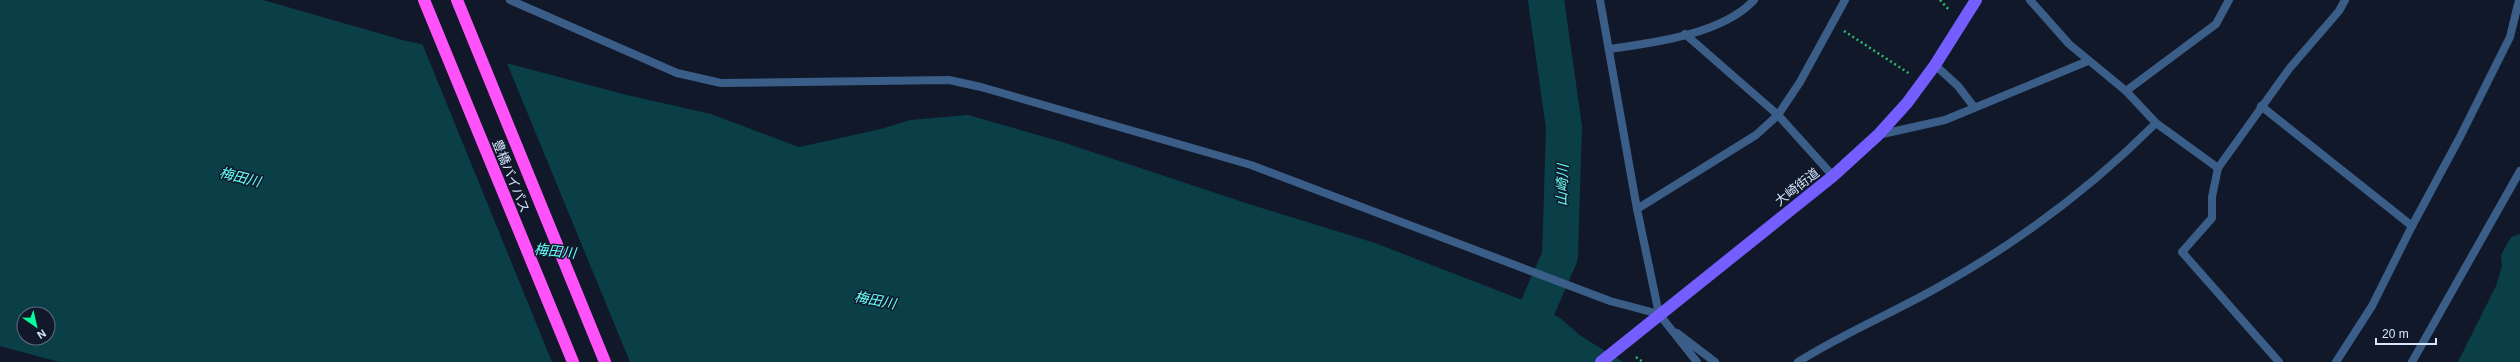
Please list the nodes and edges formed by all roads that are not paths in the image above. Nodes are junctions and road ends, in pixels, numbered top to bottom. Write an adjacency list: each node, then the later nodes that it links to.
1 (424, 0): 30 (highway, 豊橋バイパス)
2 (457, 0): 31 (highway, 豊橋バイパス)
3 (510, 0): 27 (street)
4 (1600, 0): 13 (street)
5 (1754, 0): 12 (street)
6 (1845, 0): 19 (street)
7 (1976, 0): 15 (main road, 大崎街道)
8 (2030, 0): 14 (street)
9 (2229, 0): 16 (street)
10 (2345, 0): 17 (street)
11 (2519, 0): 26 (street)
12 (1685, 34): 13 (street); 19 (street)
13 (1609, 49): 25 (street)
14 (2088, 61): 16 (street); 18 (street)
15 (1935, 65): 18 (street); 21 (main road, 大崎街道)
16 (2126, 91): 20 (street)
17 (2260, 106): 22 (street); 26 (street)
18 (1974, 107): 21 (street)
19 (1778, 115): 24 (street); 25 (street)
20 (2156, 123): 22 (street); 35 (street)
21 (1878, 135): 24 (main road, 大崎街道)
22 (2218, 168): 29 (street)
23 (2520, 171): 38 (street)
24 (1833, 176): 27 (main road, 大崎街道)
25 (1637, 209): 27 (street)
26 (2412, 226): 37 (street)
27 (1659, 314): 28 (street); 32 (main road, 大崎街道)
28 (1667, 326): 33 (street); 34 (street)
29 (2268, 359): 36 (street)
30 (573, 362)
31 (605, 362)
32 (1601, 362)
33 (1697, 362)
34 (1716, 362)
35 (1798, 362)
36 (2279, 362)
37 (2336, 362)
38 (2412, 362)

